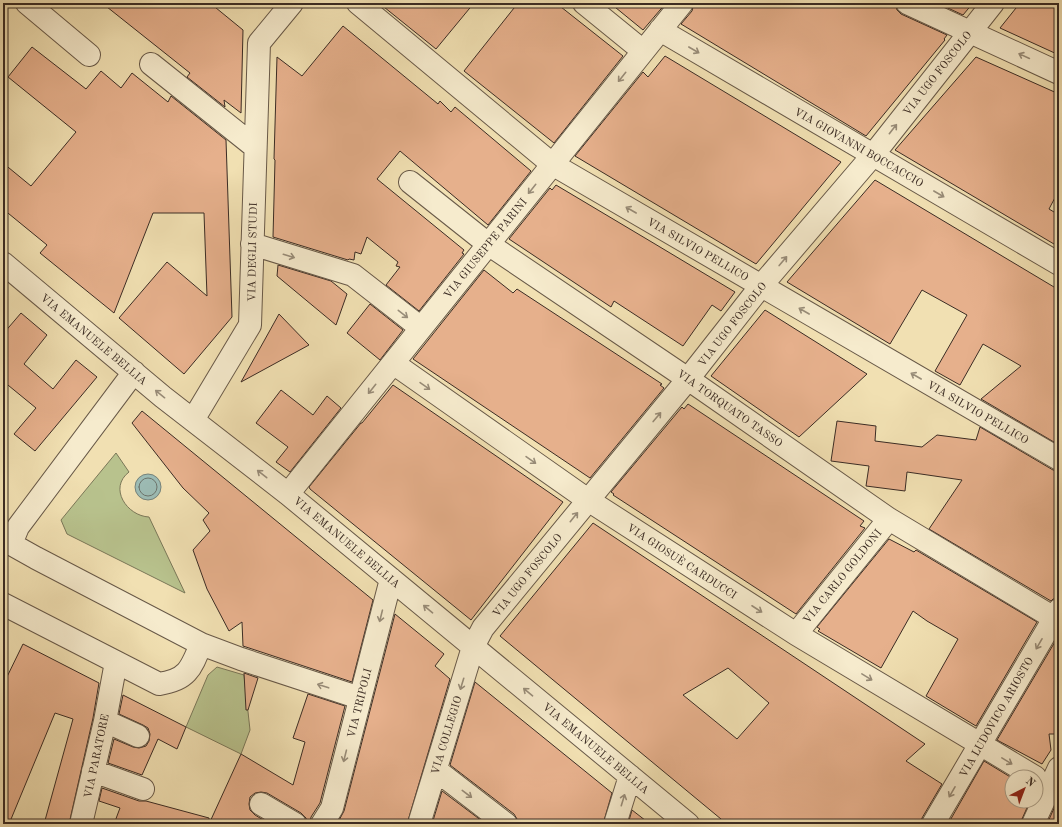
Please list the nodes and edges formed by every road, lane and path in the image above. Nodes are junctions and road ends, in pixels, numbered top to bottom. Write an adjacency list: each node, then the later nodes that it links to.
1 (27, 3): 11 (street)
2 (292, 3): 14 (street, VIA DEGLI STUDI)
3 (358, 3): 16 (street, VIA SILVIO PELLICO)
4 (584, 3): 10 (street)
5 (682, 3): 8 (street, VIA GIUSEPPE PARINI)
6 (907, 3): 9 (street)
7 (993, 3): 9 (street, VIA UGO FOSCOLO)
8 (660, 30): 10 (street, VIA GIUSEPPE PARINI); 15 (street, VIA GIOVANNI BOCCACCIO, one-way to 15)
9 (970, 32): 13 (street, one-way to 9); 15 (street, VIA UGO FOSCOLO, one-way to 9)
10 (643, 51): 16 (street, VIA GIUSEPPE PARINI, one-way to 16)
11 (89, 55)
12 (151, 64): 14 (street)
13 (1059, 72)
14 (255, 147): 18 (street, VIA DEGLI STUDI)
15 (872, 155): 21 (street, VIA GIOVANNI BOCCACCIO, one-way to 21); 22 (street, VIA UGO FOSCOLO, one-way to 15)
16 (552, 164): 19 (street, VIA GIUSEPPE PARINI, one-way to 19); 22 (street, VIA SILVIO PELLICO, one-way to 16)
17 (410, 182): 19 (street, VIA TORQUATO TASSO)
18 (252, 244): 23 (street, one-way to 23); 27 (street, VIA DEGLI STUDI)
19 (488, 244): 23 (street, VIA GIUSEPPE PARINI); 26 (street, VIA TORQUATO TASSO)
20 (3, 264): 25 (street, VIA EMANUELE BELLIA)
21 (1059, 264)
22 (761, 286): 26 (street, VIA UGO FOSCOLO); 28 (street, VIA SILVIO PELLICO, one-way to 22)
23 (421, 328): 24 (street, VIA GIUSEPPE PARINI)
24 (393, 363): 29 (street, VIA GIUSEPPE PARINI, one-way to 29); 30 (street, VIA GIOSUÈ CARDUCCI, one-way to 30)
25 (134, 372): 27 (street, VIA EMANUELE BELLIA, one-way to 25); 32 (street)
26 (688, 379): 30 (street, VIA UGO FOSCOLO, one-way to 26); 31 (street, VIA TORQUATO TASSO)
27 (193, 420): 29 (street, VIA EMANUELE BELLIA, one-way to 27)
28 (1059, 459)
29 (288, 494): 33 (street, VIA EMANUELE BELLIA)
30 (588, 500): 36 (street, VIA GIOSUÈ CARDUCCI, one-way to 36); 38 (street, VIA UGO FOSCOLO, one-way to 30)
31 (889, 518): 35 (street, VIA TORQUATO TASSO); 36 (street, VIA CARLO GOLDONI)
32 (7, 544): 37 (street)
33 (391, 579): 38 (street, VIA EMANUELE BELLIA, one-way to 33); 40 (street, VIA TRIPOLI, one-way to 40)
34 (3, 604): 39 (street)
35 (1057, 617): 43 (street, VIA LUDOVICO ARIOSTO, one-way to 43)
36 (796, 634): 43 (street, VIA GIOSUÈ CARDUCCI, one-way to 43)
37 (201, 644): 39 (street); 40 (street, one-way to 37)
38 (473, 647): 44 (street, VIA COLLEGIO, one-way to 44); 46 (street, VIA EMANUELE BELLIA, one-way to 38)
39 (116, 662): 41 (street, VIA PARATORE)
40 (360, 698): 52 (street, VIA TRIPOLI, one-way to 52)
41 (104, 721): 42 (street); 45 (street, VIA PARATORE)
42 (138, 736)
43 (980, 744): 47 (street, VIA GIOSUÈ CARDUCCI, one-way to 47); 57 (street, VIA LUDOVICO ARIOSTO, one-way to 57)
44 (436, 770): 53 (street, VIA COLLEGIO); 54 (street, one-way to 54)
45 (93, 771): 48 (street); 50 (street, VIA PARATORE)
46 (630, 776): 55 (street, one-way to 46); 56 (street, VIA EMANUELE BELLIA)
47 (1048, 780): 58 (street)
48 (143, 789)
49 (261, 804): 51 (street)
50 (82, 824)
51 (295, 824)
52 (322, 824)
53 (420, 824)
54 (506, 824)
55 (615, 824)
56 (688, 824)
57 (934, 824)
58 (1033, 824)

